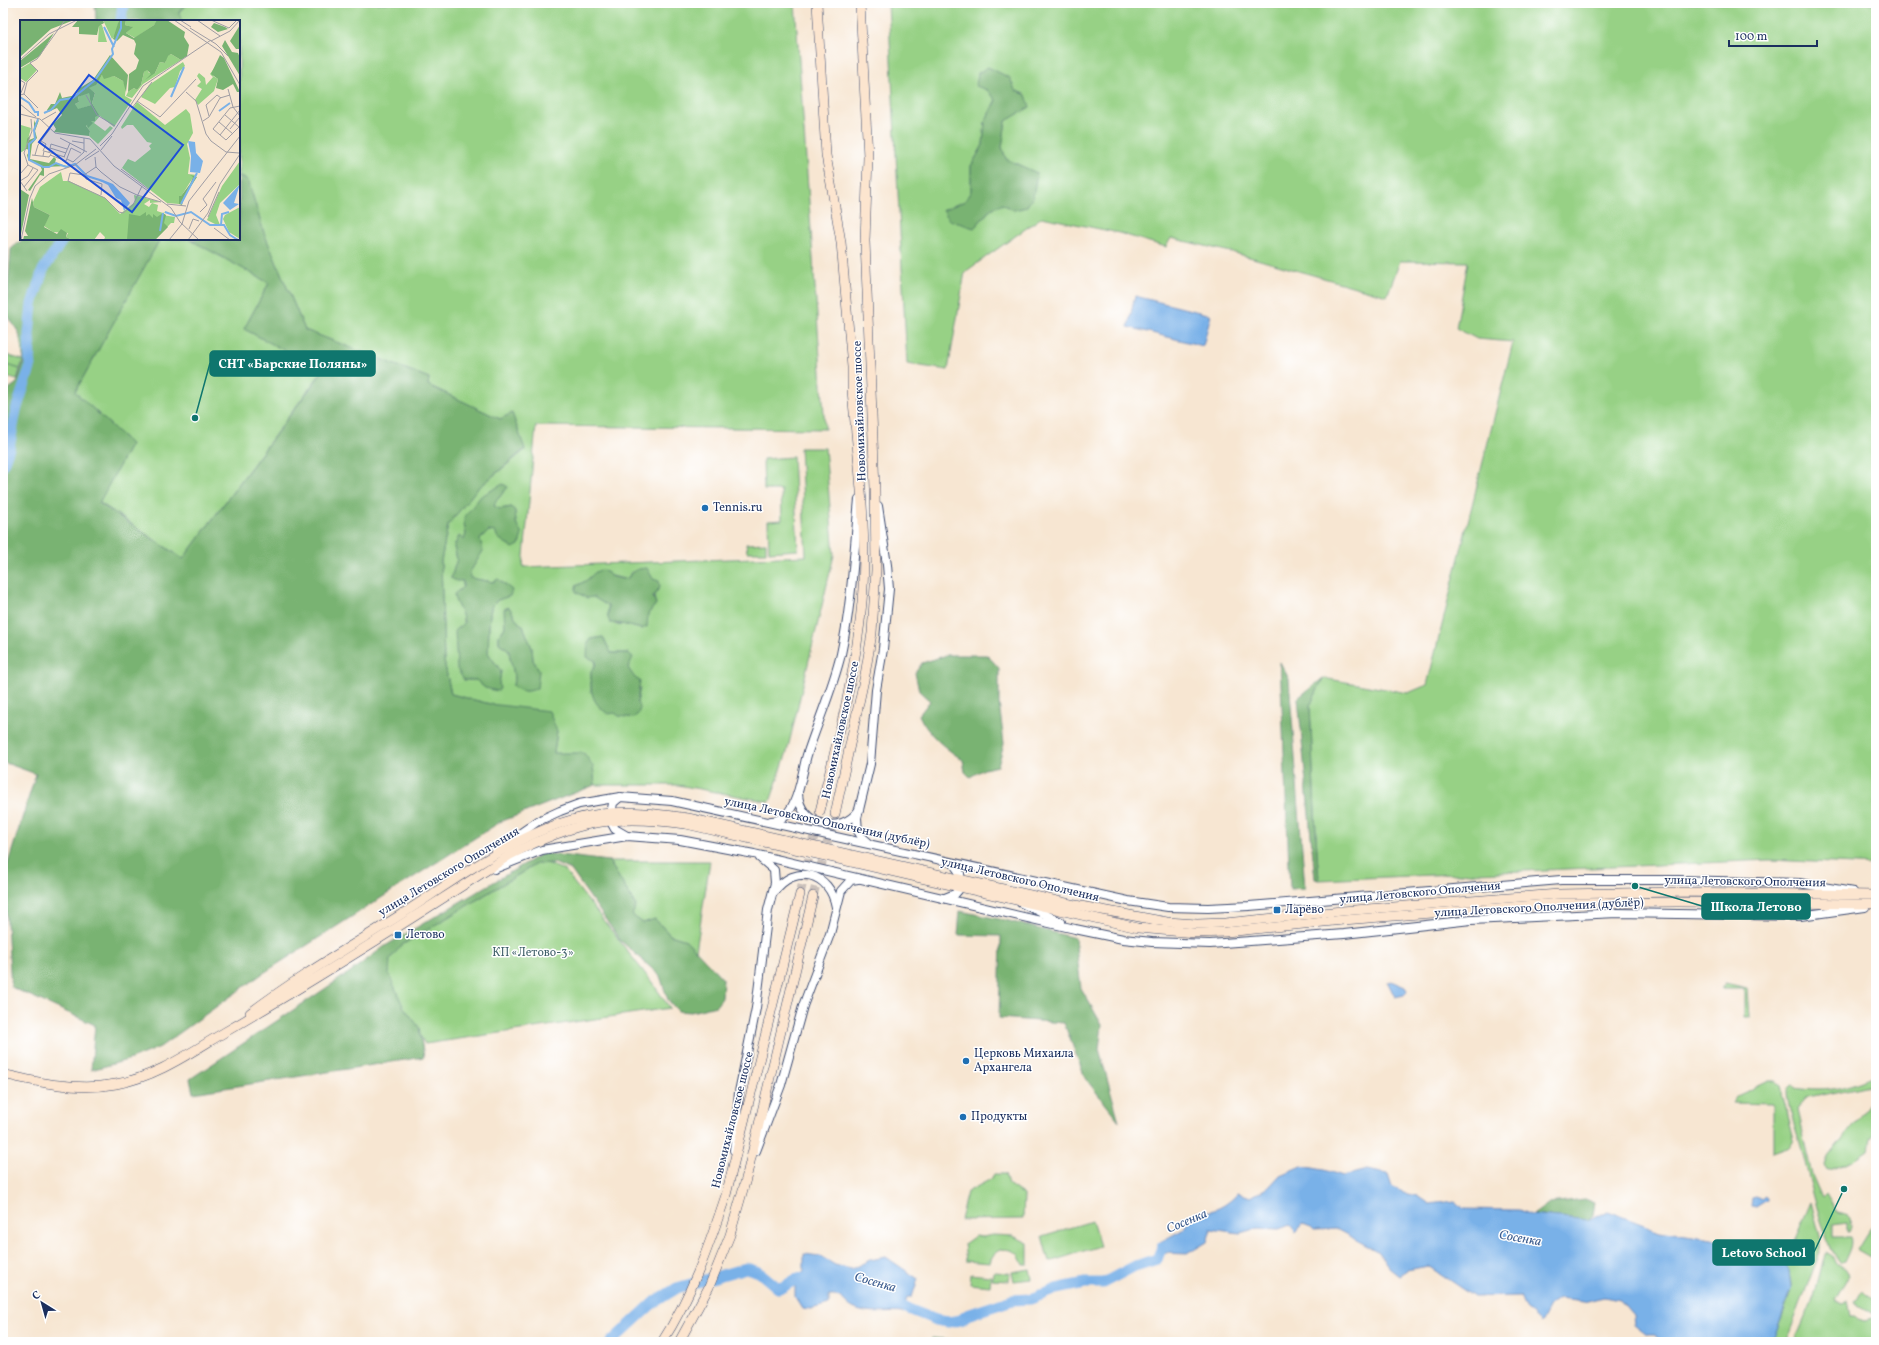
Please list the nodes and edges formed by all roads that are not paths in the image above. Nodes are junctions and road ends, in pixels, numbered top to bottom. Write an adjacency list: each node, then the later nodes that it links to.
1 (817, 3): 3 (main road, Новомихайловское шоссе)
2 (860, 3): 4 (main road, Новомихайловское шоссе)
3 (860, 489): 5 (street); 8 (main road, Новомихайловское шоссе)
4 (875, 489): 7 (street); 9 (main road, Новомихайловское шоссе)
5 (798, 788): 7 (street); 11 (street)
6 (620, 796): 10 (street); 11 (street, улица Летовского Ополчения (дублёр)); 16 (street, улица Летовского Ополчения (дублёр))
7 (860, 808): 13 (street)
8 (820, 811)
9 (835, 814)
10 (610, 816): 12 (street); 16 (main road, улица Летовского Ополчения); 17 (main road, улица Летовского Ополчения); 20 (main road, улица Летовского Ополчения)
11 (765, 821): 13 (street, улица Летовского Ополчения (дублёр))
12 (627, 836): 14 (street, улица Летовского Ополчения (дублёр)); 17 (street, улица Летовского Ополчения (дублёр))
13 (872, 844): 15 (street, улица Летовского Ополчения (дублёр))
14 (754, 854): 18 (street, улица Летовского Ополчения (дублёр)); 23 (street)
15 (953, 863): 19 (street, улица Летовского Ополчения (дублёр)); 20 (street)
16 (469, 871): 32 (main road, улица Летовского Ополчения)
17 (477, 876): 32 (main road, улица Летовского Ополчения)
18 (859, 879): 25 (street, улица Летовского Ополчения (дублёр)); 29 (street)
19 (1799, 883): 22 (street, улица Летовского Ополчения (дублёр)); 27 (street)
20 (961, 884): 25 (street); 26 (main road, улица Летовского Ополчения); 27 (main road, улица Летовского Ополчения)
21 (800, 894): 35 (main road, Новомихайловское шоссе)
22 (1871, 895): 27 (main road, улица Летовского Ополчения)
23 (772, 896): 29 (street); 35 (street)
24 (813, 896): 34 (main road)
25 (944, 898): 31 (street, улица Летовского Ополчения (дублёр))
26 (1011, 899): 27 (main road, улица Летовского Ополчения); 31 (street)
27 (1807, 899): 28 (main road, улица Летовского Ополчения); 30 (street)
28 (1876, 905): 30 (street, улица Летовского Ополчения (дублёр))
29 (836, 908): 34 (street)
30 (1800, 916): 31 (street, улица Летовского Ополчения (дублёр))
31 (1075, 929)
32 (224, 1032): 33 (main road, улица Летовского Ополчения)
33 (3, 1074)
34 (746, 1179): 37 (main road)
35 (730, 1181): 36 (main road, Новомихайловское шоссе)
36 (662, 1342)
37 (679, 1342)

